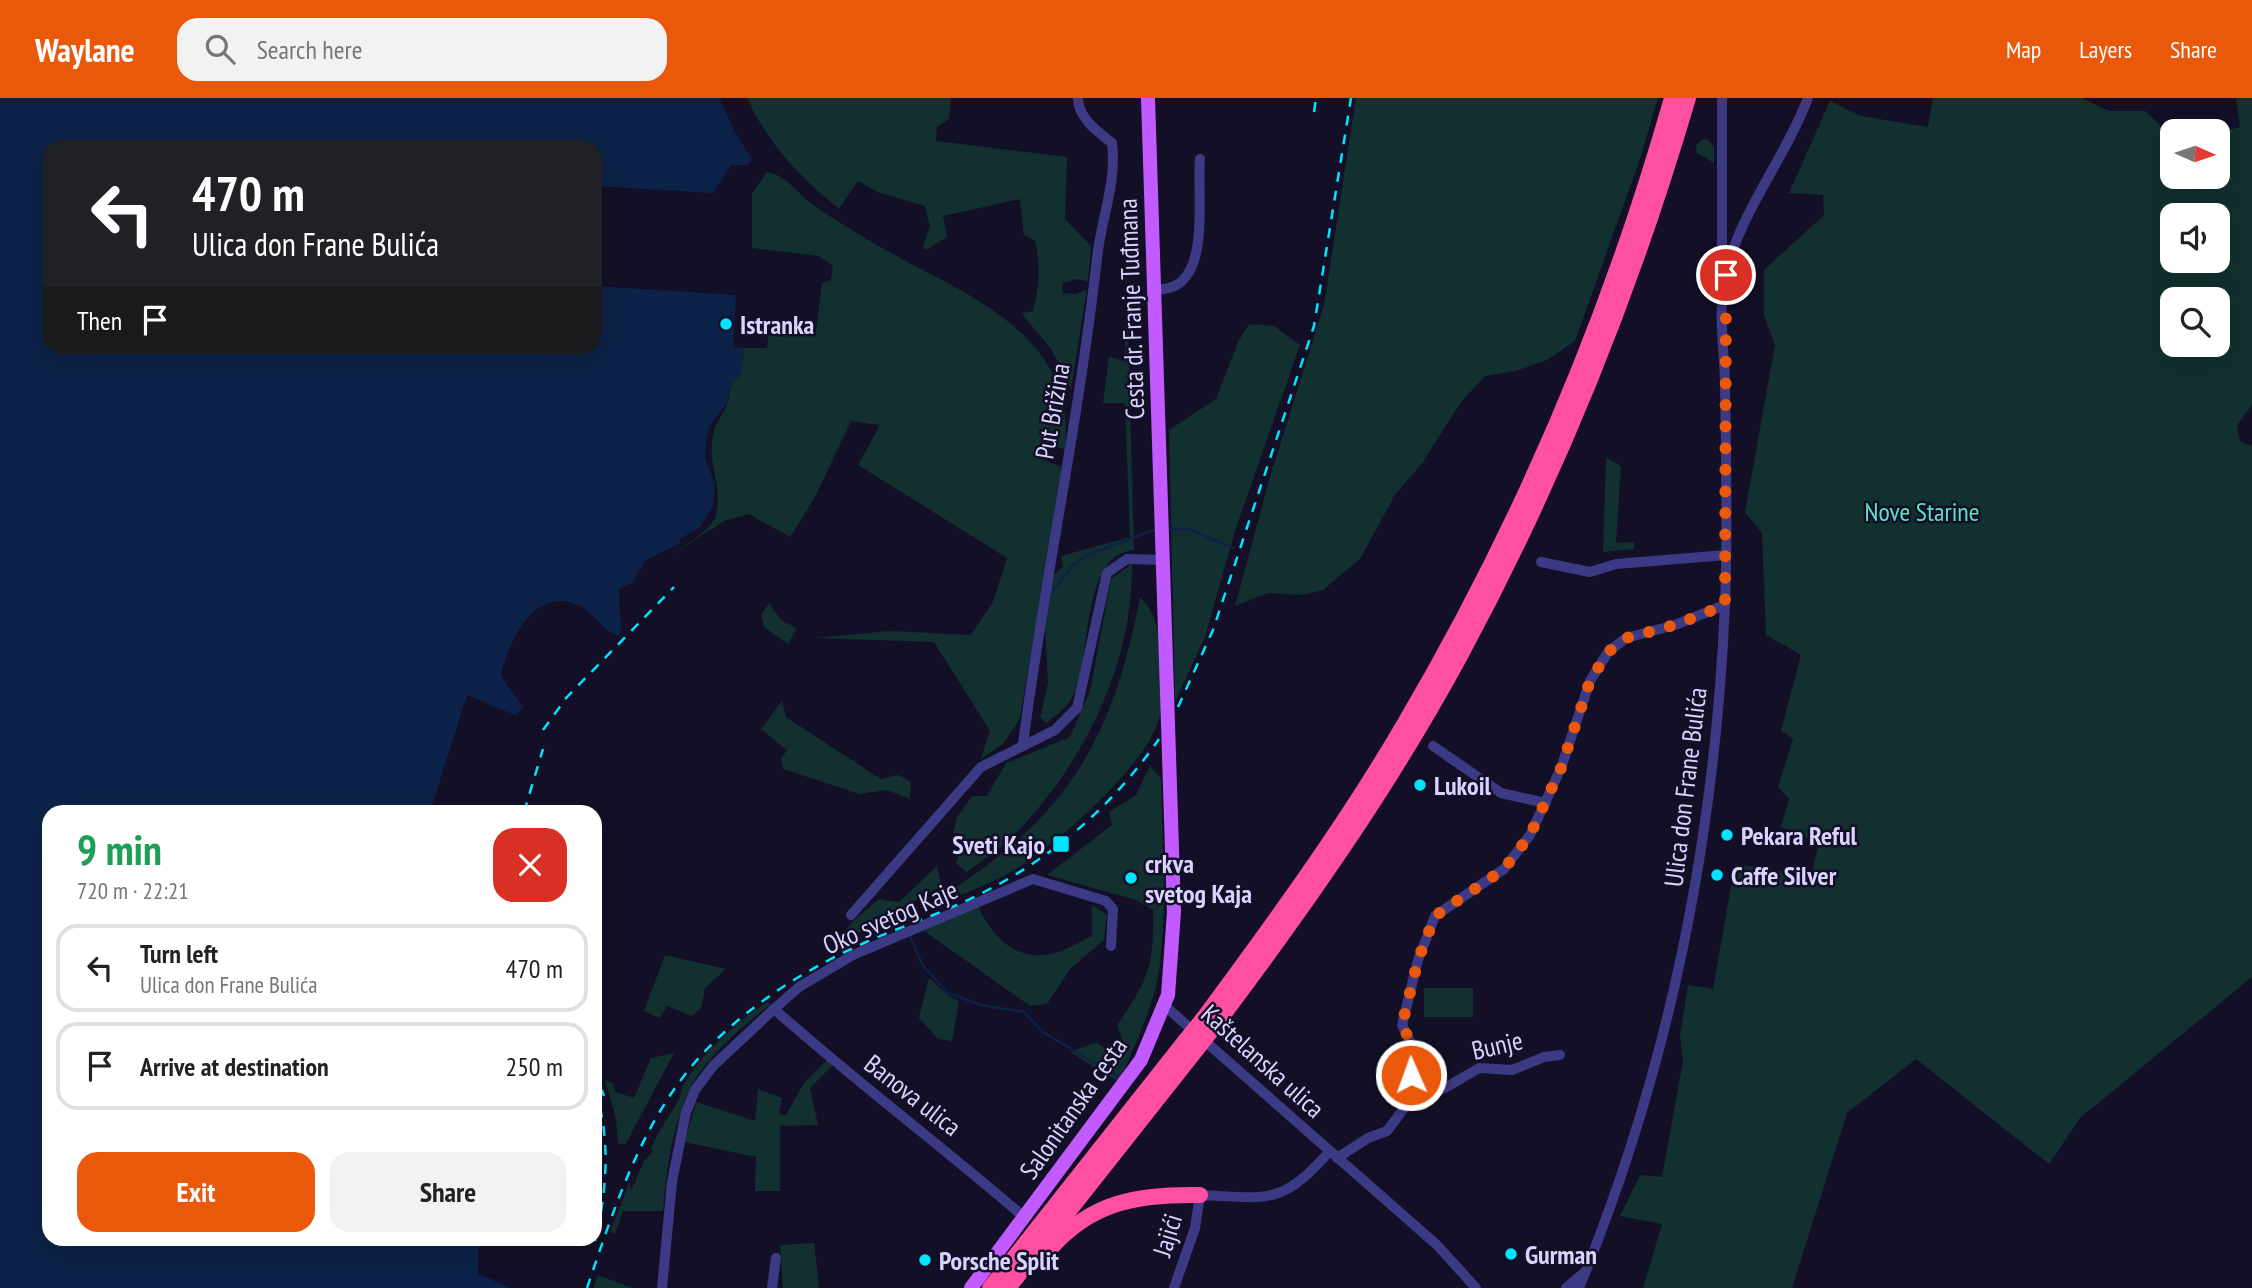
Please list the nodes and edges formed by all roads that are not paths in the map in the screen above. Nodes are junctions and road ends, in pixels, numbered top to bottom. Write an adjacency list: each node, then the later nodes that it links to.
1 (1078, 98): 18 (street, Put Brižina)
2 (1148, 98): 12 (main road, Cesta dr. Franje Tuđmana)
3 (1672, 98): 8 (highway)
4 (1688, 98): 8 (highway)
5 (1722, 98): 9 (street, Ulica don Frane Bulića)
6 (1808, 98): 10 (street)
7 (1200, 159): 12 (street)
8 (1655, 183): 25 (highway, bridge)
9 (1722, 219): 10 (street); 11 (street, Ulica don Frane Bulića)
10 (1746, 223): 11 (street)
11 (1726, 275): 14 (street, Ulica don Frane Bulića)
12 (1155, 290): 13 (main road, Cesta dr. Franje Tuđmana)
13 (1162, 542): 15 (main road, Salonitanska cesta)
14 (1726, 555): 16 (street); 17 (street, Ulica don Frane Bulića)
15 (1162, 560): 18 (street); 23 (main road, Salonitanska cesta)
16 (1541, 562)
17 (1725, 605): 20 (street); 32 (street, Ulica don Frane Bulića)
18 (1023, 744): 21 (street)
19 (1433, 746): 20 (street)
20 (1546, 803): 27 (street)
21 (851, 915)
22 (1111, 946): 24 (street, Oko svetog Kaje)
23 (1165, 1006): 28 (street, Kaštelanska ulica); 30 (main road, Salonitanska cesta)
24 (774, 1009): 30 (street, Banova ulica); 34 (street, Oko svetog Kaje)
25 (1191, 1045): 33 (highway); 37 (highway)
26 (1560, 1055): 27 (street, Bunje)
27 (1407, 1098): 28 (street)
28 (1333, 1155): 29 (street, Kaštelanska ulica); 39 (street, Kaštelanska ulica)
29 (1200, 1195): 33 (highway); 38 (street, Jajići)
30 (1024, 1217): 36 (main road, Salonitanska cesta)
31 (776, 1258): 35 (street)
32 (1587, 1270): 40 (street); 41 (street, Ulica don Frane Bulića)
33 (1012, 1282)
34 (662, 1288)
35 (772, 1288)
36 (971, 1288)
37 (990, 1288)
38 (1174, 1288)
39 (1476, 1288)
40 (1566, 1288)
41 (1579, 1288)

